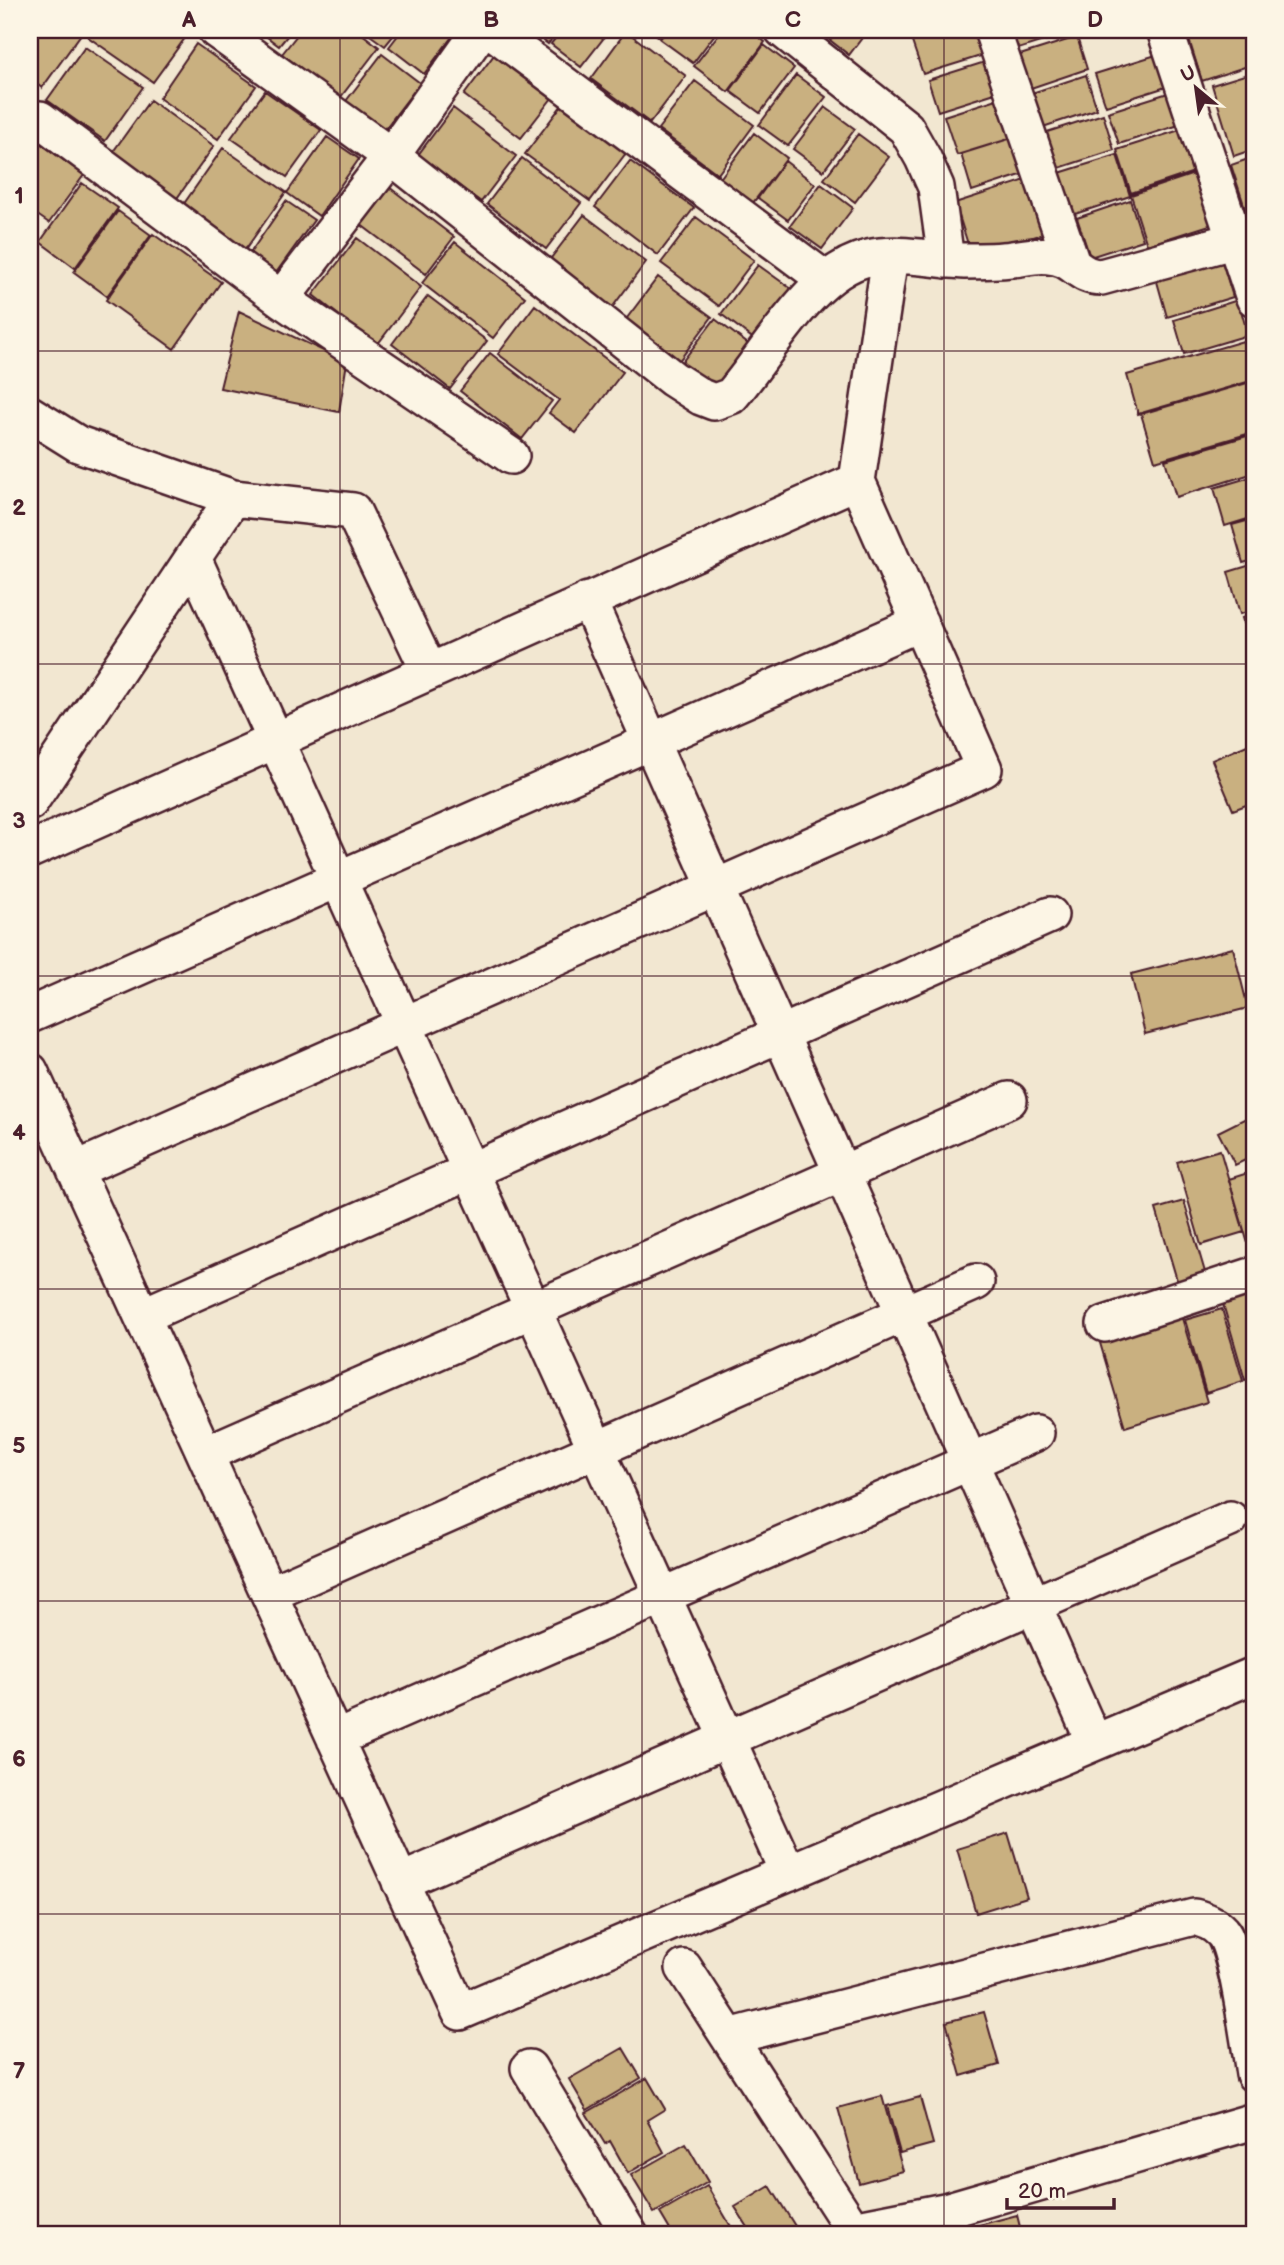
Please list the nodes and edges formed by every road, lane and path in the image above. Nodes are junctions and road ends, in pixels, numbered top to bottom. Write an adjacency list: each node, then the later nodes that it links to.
1 (216, 30): 8 (street)
2 (481, 30): 8 (street)
3 (491, 30): 13 (street)
4 (783, 30): 11 (street)
5 (992, 30): 12 (street)
6 (1165, 30): 9 (street)
7 (40, 119): 15 (street)
8 (391, 156): 13 (street); 15 (street)
9 (1244, 237): 12 (street); 14 (street)
10 (890, 256): 11 (street); 13 (street); 18 (street)
11 (946, 260): 12 (street)
12 (1071, 261)
13 (825, 280)
14 (1254, 298)
15 (281, 299): 17 (street)
16 (30, 414): 19 (street)
17 (511, 456)
18 (857, 481): 21 (street); 22 (street)
19 (233, 498): 20 (street); 23 (street)
20 (193, 558): 24 (street); 26 (street)
21 (588, 600): 23 (street); 25 (street)
22 (920, 623): 25 (street); 29 (street)
23 (429, 670): 24 (street)
24 (275, 739): 27 (street); 28 (street)
25 (651, 741): 28 (street); 29 (street)
26 (30, 802)
27 (30, 850)
28 (338, 879): 31 (street); 32 (street)
29 (716, 887): 32 (street); 33 (street)
30 (1050, 915): 33 (street)
31 (30, 1015)
32 (404, 1025): 36 (street); 37 (street)
33 (781, 1034): 37 (street); 38 (street)
34 (30, 1071): 36 (street)
35 (1009, 1100): 38 (street)
36 (75, 1170): 43 (street)
37 (470, 1171): 41 (street); 43 (street)
38 (842, 1173): 41 (street); 42 (street)
39 (1254, 1275): 44 (street)
40 (976, 1282): 42 (street)
41 (533, 1309): 46 (street); 47 (street)
42 (905, 1314): 46 (street); 48 (street)
43 (142, 1315): 47 (street)
44 (1105, 1324)
45 (1036, 1433): 48 (street)
46 (596, 1450): 50 (street); 51 (street)
47 (205, 1454): 50 (street)
48 (970, 1462): 51 (street); 52 (street)
49 (1230, 1519): 52 (street)
50 (269, 1594): 54 (street)
51 (663, 1596): 54 (street); 55 (street)
52 (1034, 1604): 55 (street); 56 (street)
53 (1254, 1675): 56 (street)
54 (335, 1739): 58 (street)
55 (727, 1739): 57 (street); 58 (street)
56 (1094, 1742): 57 (street)
57 (788, 1873): 58 (street)
58 (400, 1882)
59 (684, 1968): 60 (street)
60 (729, 2037): 62 (street); 64 (street)
61 (529, 2068): 65 (street)
62 (1254, 2074)
63 (1254, 2121): 64 (street)
64 (853, 2232)
65 (631, 2235)

